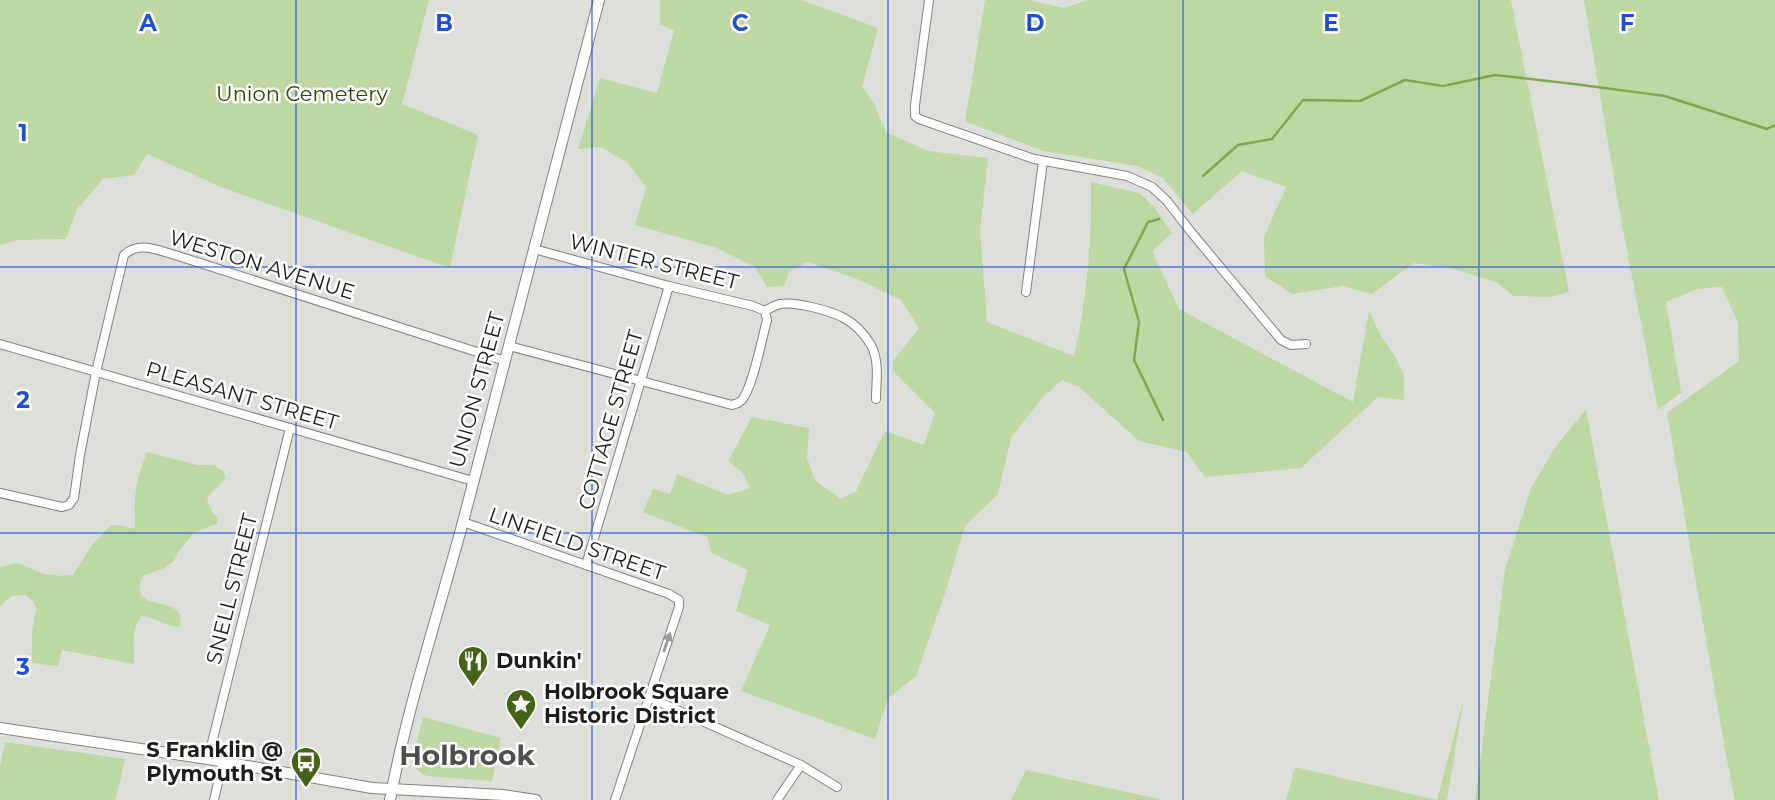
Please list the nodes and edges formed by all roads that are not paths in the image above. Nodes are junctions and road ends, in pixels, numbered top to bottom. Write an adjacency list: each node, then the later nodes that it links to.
1 (599, 0): 4 (main road, UNION STREET)
2 (929, 0): 3 (street)
3 (1043, 161): 6 (street); 9 (street)
4 (534, 249): 5 (street, WINTER STREET); 10 (main road, UNION STREET)
5 (669, 286): 7 (street, WINTER STREET); 13 (street, COTTAGE STREET)
6 (1026, 292)
7 (765, 311): 13 (street); 14 (street)
8 (0, 344): 12 (street, PLEASANT STREET)
9 (1306, 344)
10 (509, 346): 11 (main road, UNION STREET); 13 (street)
11 (505, 360): 12 (street, WESTON AVENUE); 16 (main road, UNION STREET)
12 (96, 372): 15 (street, PLEASANT STREET); 17 (street)
13 (641, 381): 19 (street, COTTAGE STREET)
14 (876, 400)
15 (290, 428): 16 (street, PLEASANT STREET); 22 (street, SNELL STREET)
16 (473, 481): 18 (main road, UNION STREET)
17 (0, 493)
18 (463, 522): 19 (street, LINFIELD STREET); 26 (main road, UNION STREET)
19 (586, 565): 20 (street, LINFIELD STREET, one-way to 19)
20 (649, 697): 24 (street); 29 (street, LINFIELD STREET)
21 (0, 728): 22 (main road)
22 (208, 759): 23 (main road)
23 (223, 761): 26 (main road); 27 (street)
24 (801, 765): 25 (street); 30 (street)
25 (837, 787)
26 (391, 795): 28 (main road)
27 (214, 800)
28 (536, 800)
29 (615, 800)
30 (777, 800)

